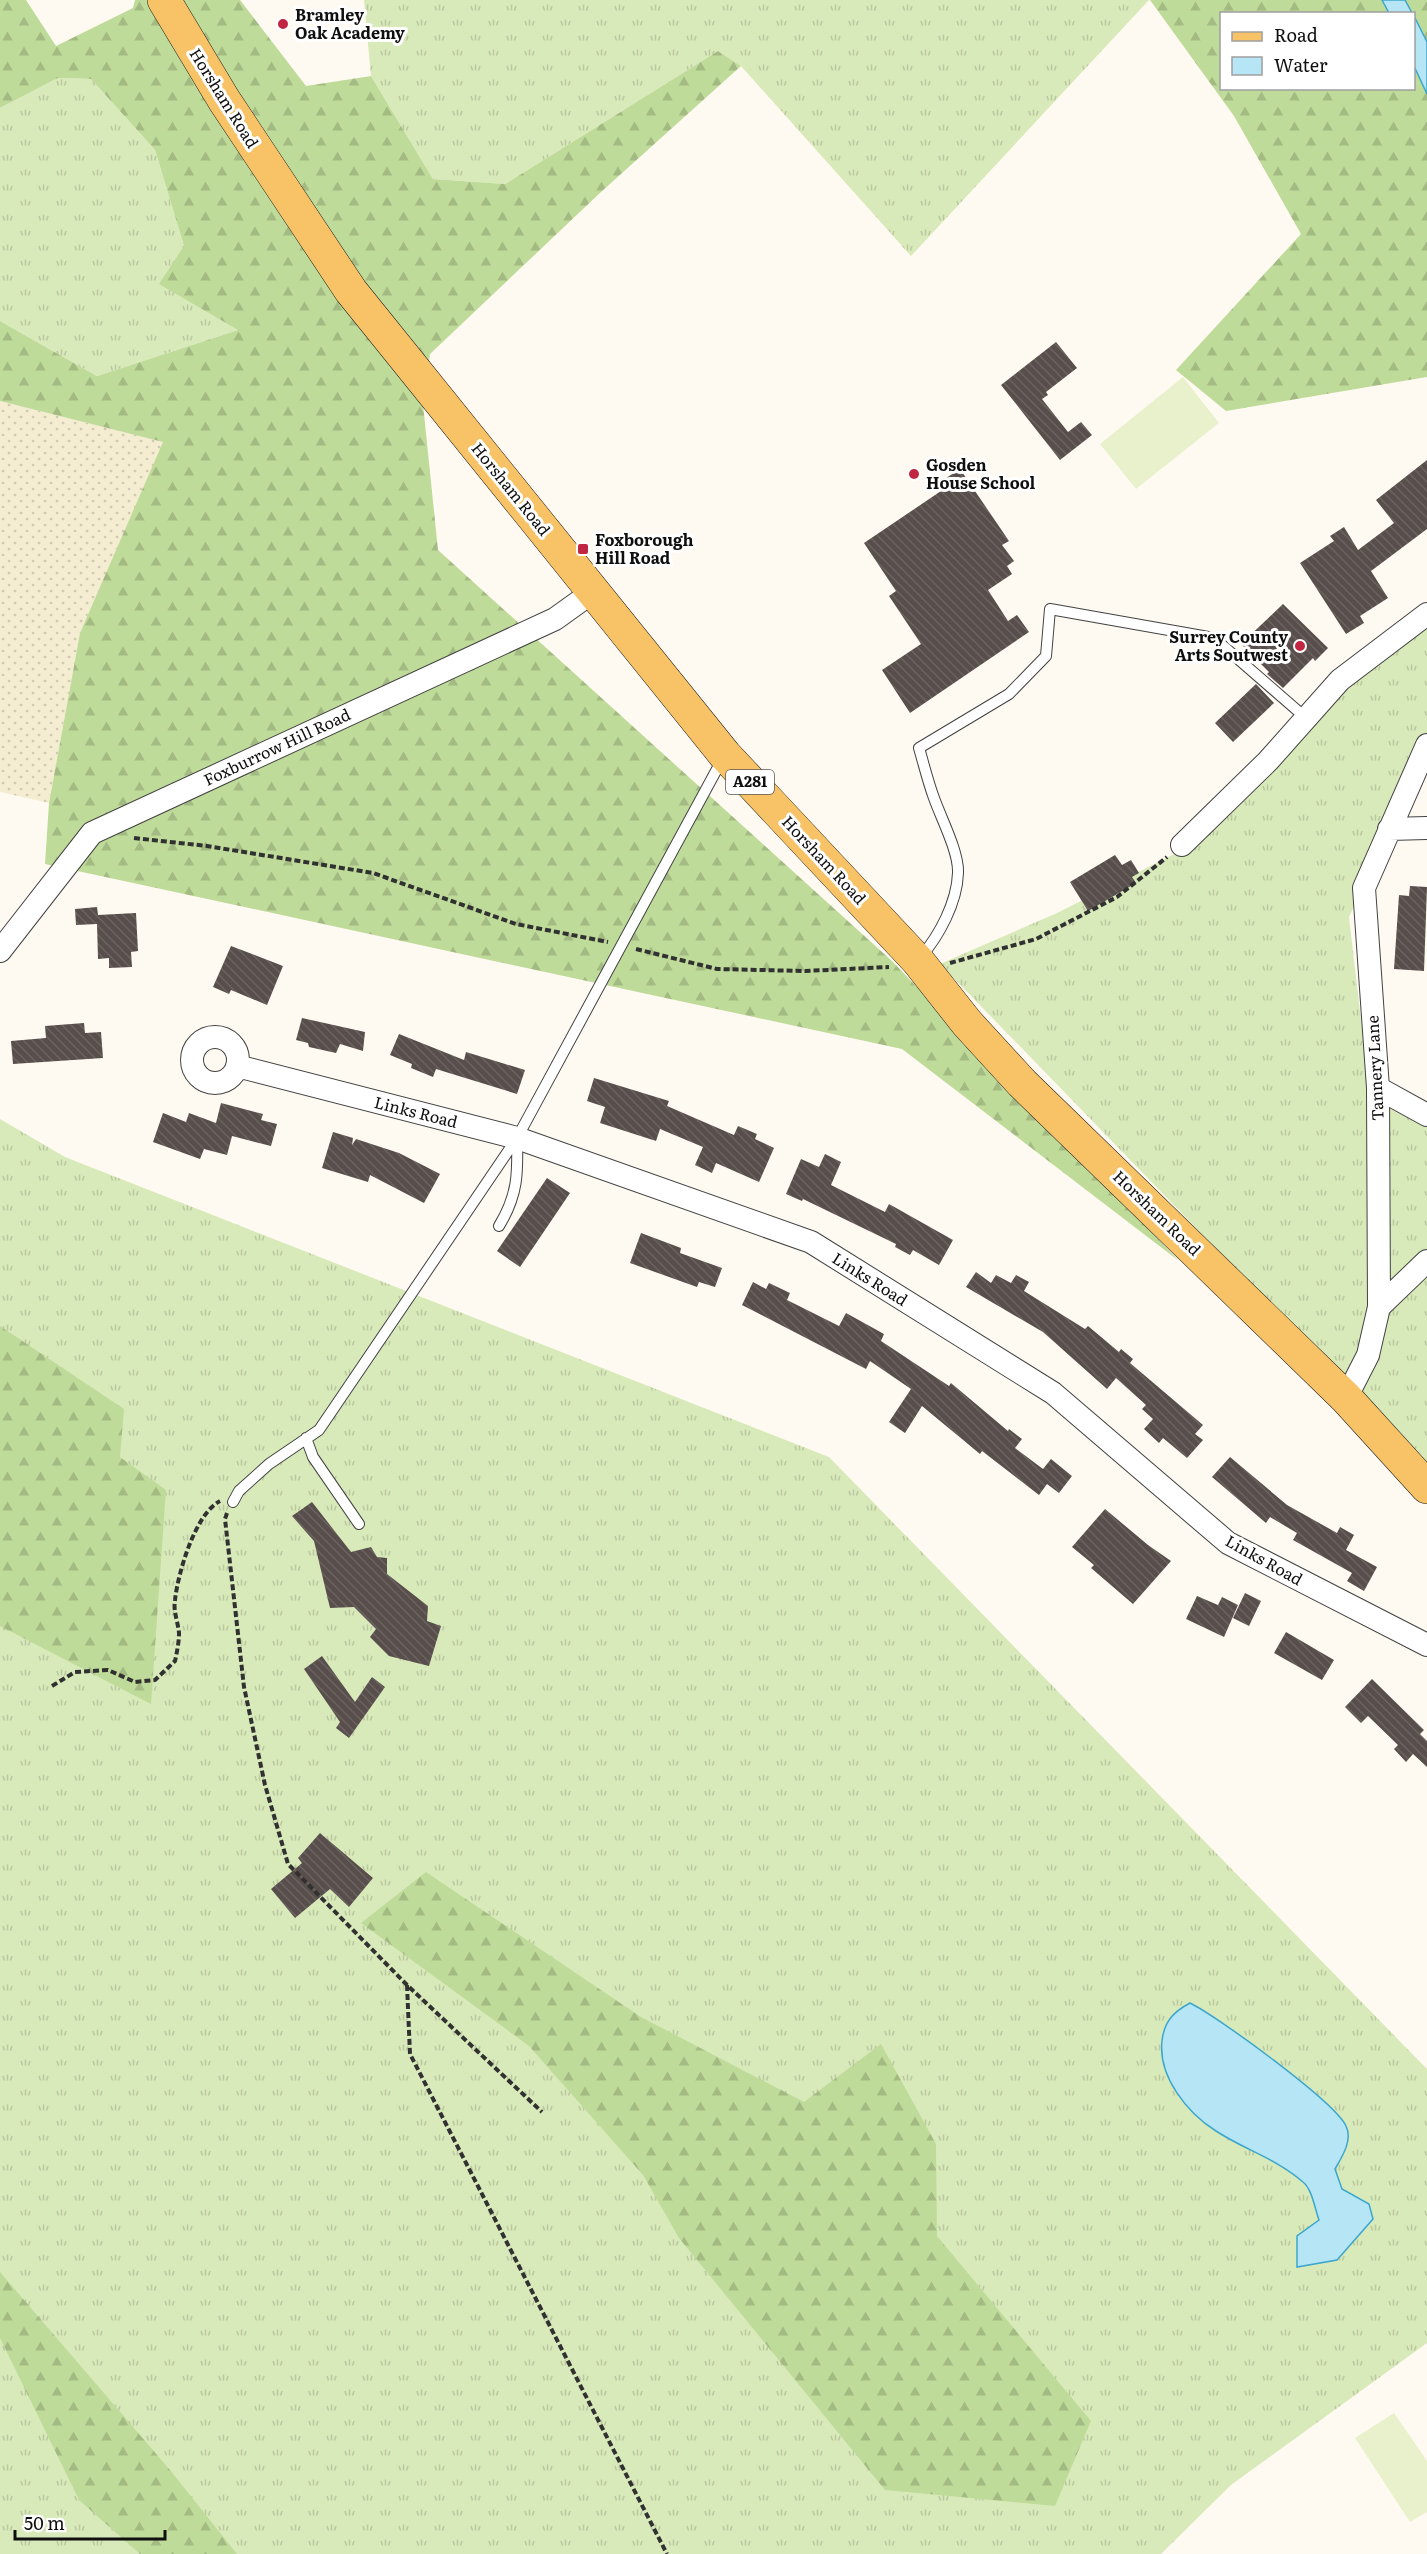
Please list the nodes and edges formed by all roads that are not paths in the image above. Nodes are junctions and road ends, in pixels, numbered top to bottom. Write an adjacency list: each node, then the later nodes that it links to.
1 (164, 0): 2 (main road, Horsham Road / A281)
2 (594, 591): 6 (main road, Horsham Road / A281); 10 (street, Foxburrow Hill Road)
3 (1427, 614): 4 (street)
4 (1306, 718): 9 (street); 11 (lane)
5 (1427, 745): 8 (street, Tannery Lane)
6 (725, 755): 11 (main road, Horsham Road / A281); 15 (lane)
7 (1427, 828): 8 (street)
8 (1389, 830): 13 (street, Tannery Lane)
9 (1182, 845)
10 (0, 951)
11 (921, 965): 19 (main road, Horsham Road / A281)
12 (237, 1066): 15 (street, Links Road)
13 (1378, 1088): 14 (street); 18 (street, Tannery Lane)
14 (1427, 1115)
15 (517, 1138): 16 (lane); 20 (lane); 24 (street, Links Road)
16 (499, 1226)
17 (1427, 1261): 18 (street)
18 (1379, 1307): 19 (street, Tannery Lane)
19 (1346, 1398): 21 (main road, Horsham Road / A281)
20 (306, 1438): 22 (lane); 23 (lane)
21 (1427, 1488)
22 (233, 1502)
23 (360, 1524)
24 (1427, 1645)

